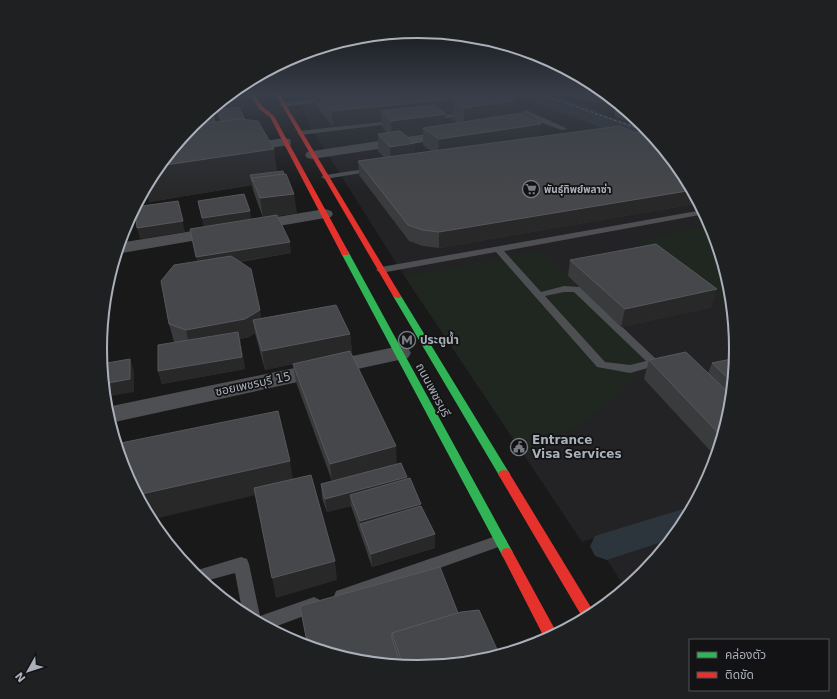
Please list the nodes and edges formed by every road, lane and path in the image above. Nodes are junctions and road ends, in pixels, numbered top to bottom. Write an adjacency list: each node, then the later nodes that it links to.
1 (278, 128): 8 (main road, ถนนเพชรบุรี)
2 (296, 128): 7 (main road, ถนนเพชรบุรี)
3 (355, 128): 7 (lane)
4 (560, 128): 5 (lane)
5 (564, 129)
6 (468, 132): 10 (street)
7 (300, 134): 10 (main road, ถนนเพชรบุรี)
8 (285, 142): 9 (street); 14 (main road, ถนนเพชรบุรี)
9 (227, 149)
10 (317, 154): 12 (main road, ถนนเพชรบุรี)
11 (382, 168): 12 (lane)
12 (326, 177): 17 (main road, ถนนเพชรบุรี)
13 (698, 213): 16 (lane)
14 (325, 214): 15 (street); 19 (main road, ถนนเพชรบุรี)
15 (124, 248)
16 (498, 249): 17 (lane); 18 (lane)
17 (381, 270): 26 (main road, ถนนเพชรบุรี)
18 (539, 295): 21 (lane); 21 (lane)
19 (400, 353): 22 (street, ซอยเพชรบุรี 15); 23 (main road, ถนนเพชรบุรี)
20 (673, 359): 21 (lane)
21 (654, 363)
22 (114, 414)
23 (500, 540): 27 (lane); 28 (main road, ถนนเพชรบุรี)
24 (203, 575): 25 (lane)
25 (250, 612)
26 (587, 612)
27 (267, 621)
28 (549, 632)

